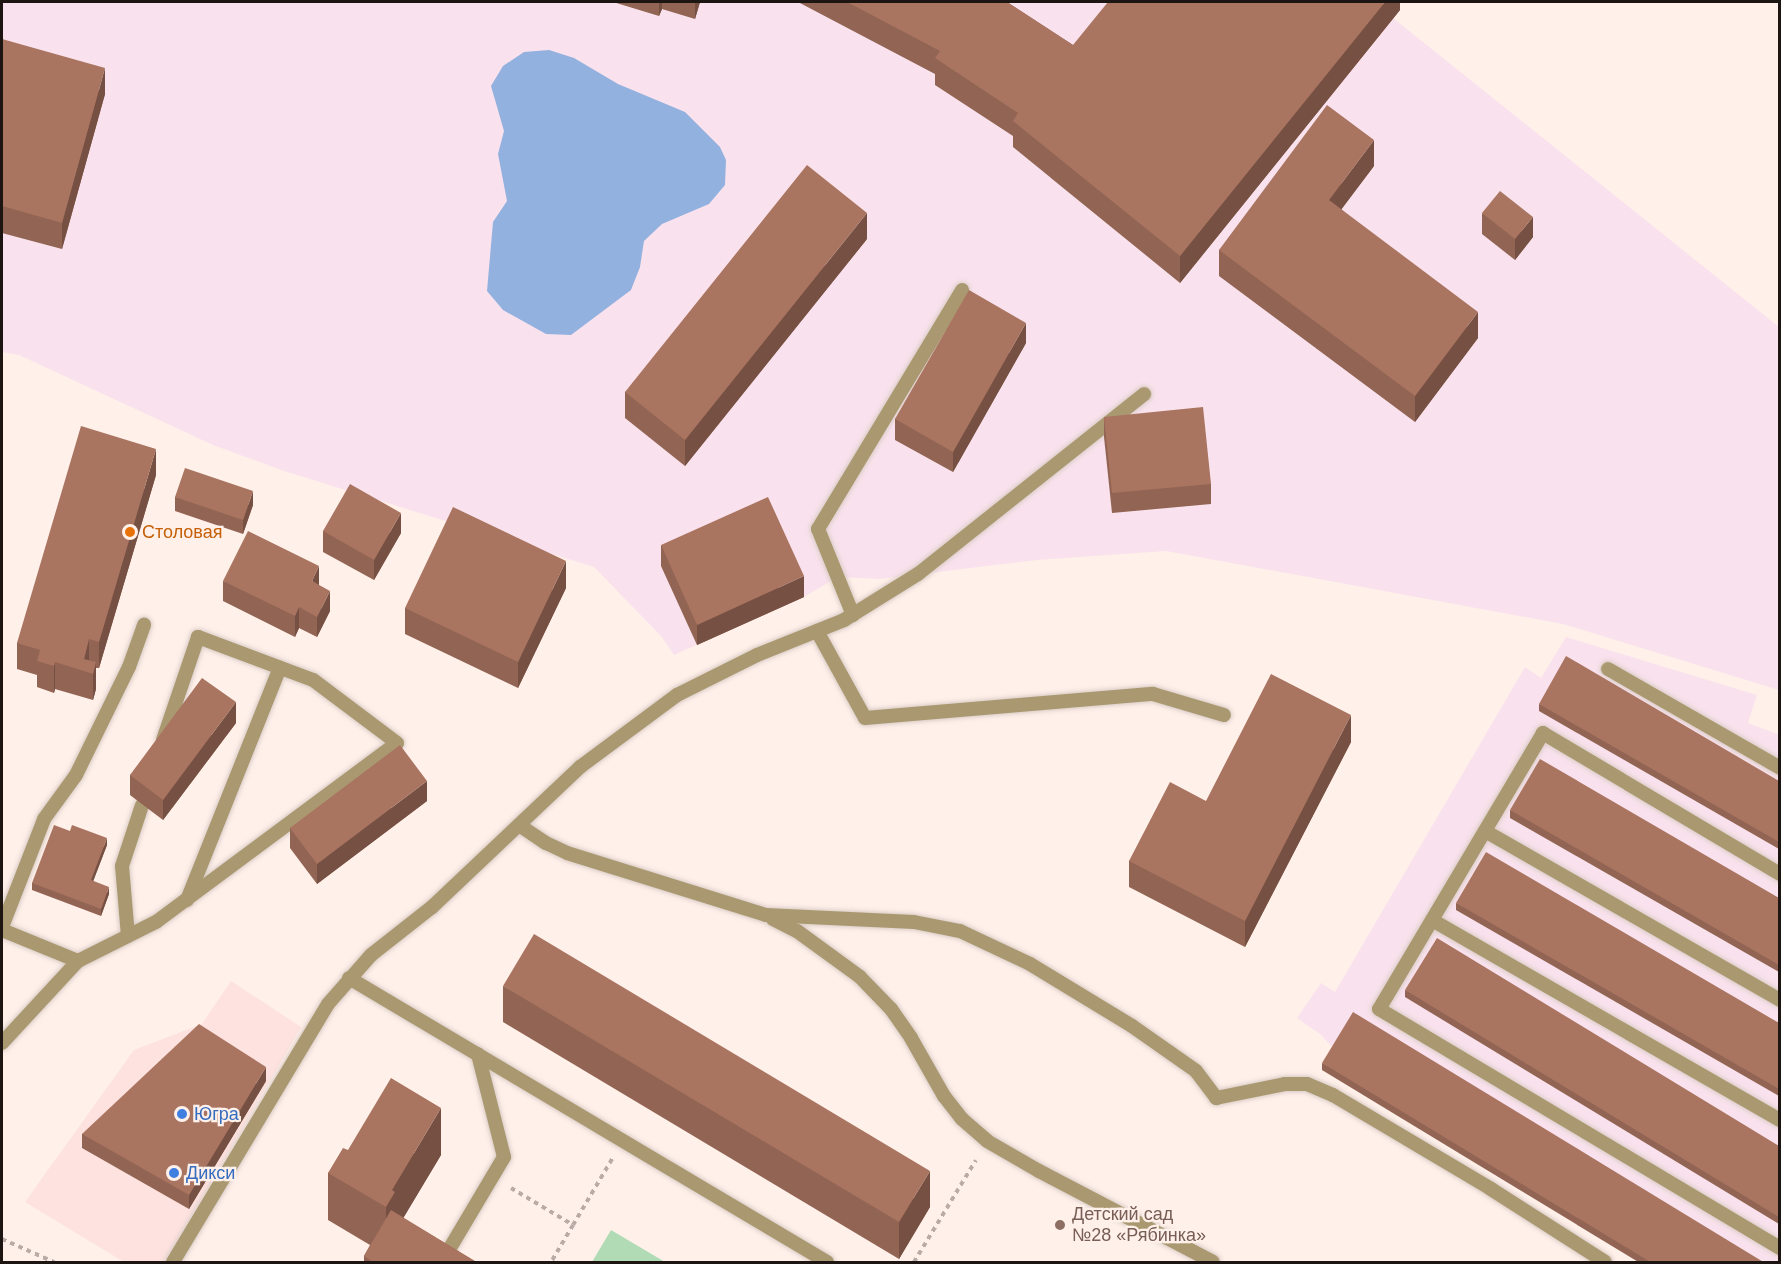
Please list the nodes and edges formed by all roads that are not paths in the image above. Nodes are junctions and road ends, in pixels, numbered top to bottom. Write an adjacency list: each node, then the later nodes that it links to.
1 (962, 291): 3 (lane)
2 (1144, 394): 3 (lane)
3 (853, 615): 5 (lane)
4 (144, 625): 18 (lane)
5 (817, 631): 8 (lane); 12 (lane)
6 (280, 668): 9 (lane); 15 (lane); 15 (lane)
7 (1608, 669): 10 (lane)
8 (1224, 716)
9 (157, 759)
10 (1779, 768)
11 (142, 805): 19 (lane)
12 (519, 825): 16 (lane); 21 (lane)
13 (1485, 831): 14 (lane); 17 (lane); 22 (lane)
14 (1779, 874)
15 (187, 900): 19 (lane)
16 (766, 915): 30 (lane); 31 (lane)
17 (1432, 920): 25 (lane); 27 (lane)
18 (2, 929): 20 (lane)
19 (128, 936): 20 (lane)
20 (78, 962): 23 (lane)
21 (349, 978): 24 (lane); 28 (lane)
22 (1779, 1000)
23 (2, 1043)
24 (478, 1054): 26 (lane); 29 (lane)
25 (1779, 1120)
26 (450, 1248)
27 (1779, 1248)
28 (173, 1263)
29 (827, 1263)
30 (1213, 1263)
31 (1605, 1263)

